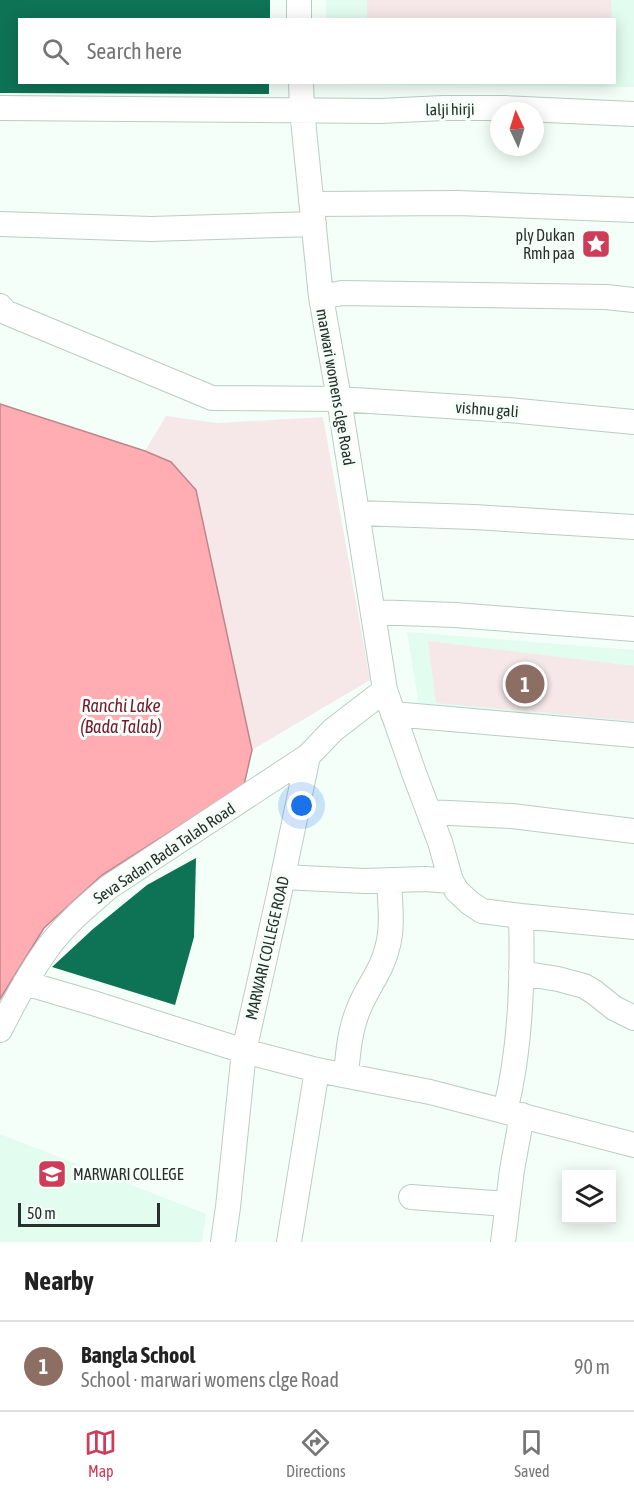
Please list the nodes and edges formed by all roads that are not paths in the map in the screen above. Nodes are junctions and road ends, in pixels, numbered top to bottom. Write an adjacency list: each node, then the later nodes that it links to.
1 (299, 0): 2 (street)
2 (299, 18)
3 (301, 84): 5 (street, marwari womens clge Road)
4 (0, 108): 5 (street, lalji hirji)
5 (302, 110): 6 (street, lalji hirji); 8 (street, marwari womens clge Road)
6 (634, 114)
7 (634, 210): 8 (street)
8 (313, 214): 9 (street); 10 (street, marwari womens clge Road)
9 (0, 224)
10 (321, 297): 11 (street); 13 (street, marwari womens clge Road)
11 (634, 300)
12 (0, 306): 13 (street, vishnu gali)
13 (339, 399): 14 (street, vishnu gali); 15 (street, marwari womens clge Road)
14 (634, 422)
15 (357, 513): 16 (street); 17 (street, marwari womens clge Road)
16 (634, 527)
17 (373, 612): 18 (street); 19 (street, marwari womens clge Road)
18 (634, 629)
19 (385, 690): 20 (street, marwari womens clge Road); 22 (street)
20 (393, 714): 21 (street); 23 (street, marwari womens clge Road)
21 (634, 735)
22 (308, 756): 25 (street, MARWARI COLLEGE ROAD); 31 (street, Seva Sadan Bada Talab Road)
23 (429, 812): 24 (street); 27 (street, marwari womens clge Road)
24 (634, 831)
25 (283, 877): 26 (street); 34 (street, MARWARI COLLEGE ROAD)
26 (389, 881): 27 (street); 36 (street)
27 (451, 881): 28 (street)
28 (521, 916): 29 (street); 30 (street)
29 (634, 927)
30 (521, 973): 32 (street); 37 (street)
31 (25, 983): 33 (street, Seva Sadan Bada Talab Road); 34 (street)
32 (634, 1018)
33 (0, 1030)
34 (244, 1051): 35 (street); 41 (street, MARWARI COLLEGE ROAD)
35 (316, 1070): 36 (street); 42 (street)
36 (346, 1075): 37 (street)
37 (514, 1113): 38 (street); 40 (street)
38 (634, 1145)
39 (411, 1197): 40 (street)
40 (507, 1204): 43 (street)
41 (223, 1242)
42 (289, 1242)
43 (502, 1242)

